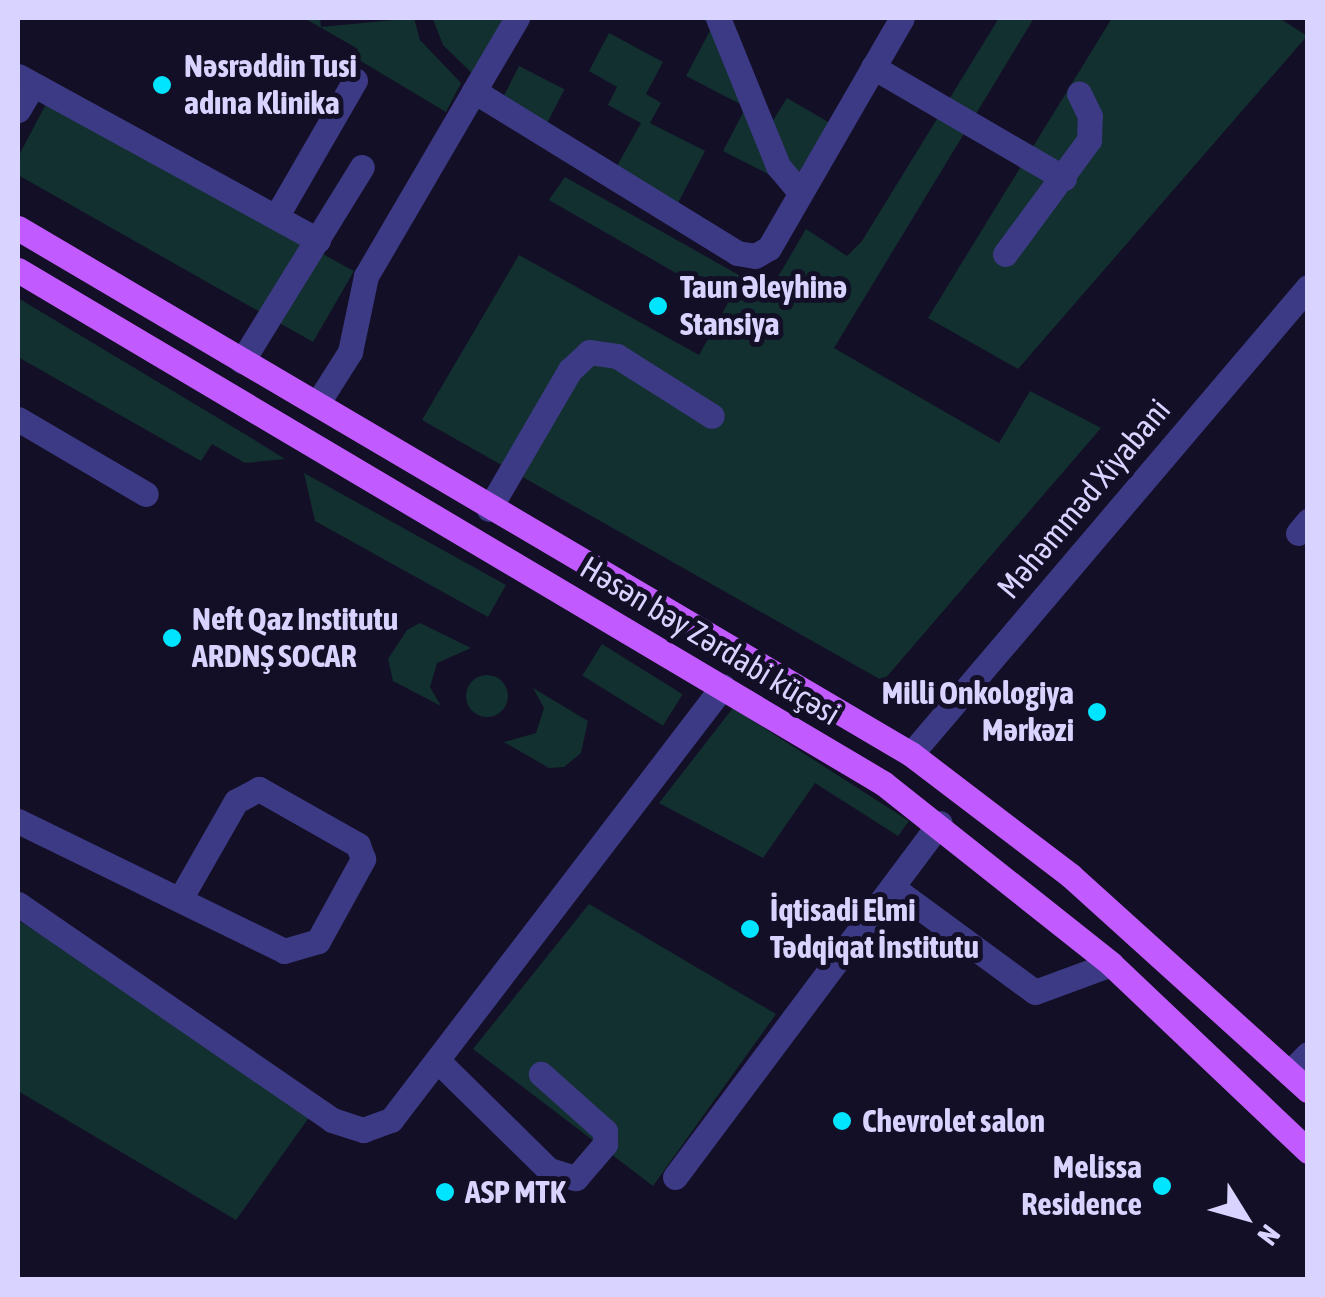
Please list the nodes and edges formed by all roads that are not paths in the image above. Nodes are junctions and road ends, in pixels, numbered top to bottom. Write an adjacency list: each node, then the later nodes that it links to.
1 (517, 18): 7 (street)
2 (718, 18): 12 (street)
3 (902, 18): 4 (street)
4 (873, 67): 11 (street); 12 (street)
5 (25, 80): 9 (street); 13 (street)
6 (354, 80): 13 (street)
7 (474, 91): 12 (street); 20 (street)
8 (1079, 93): 11 (street)
9 (18, 110)
10 (362, 167): 15 (street)
11 (1064, 178): 16 (street)
12 (800, 193)
13 (276, 218): 15 (street)
14 (18, 228): 19 (main road, Həsən bəy Zərdabi küçəsi)
15 (318, 240): 19 (street)
16 (1006, 254)
17 (18, 270): 25 (main road, Həsən bəy Zərdabi küçəsi)
18 (1308, 287): 26 (street, Məhəmməd Xiyabani)
19 (242, 360): 20 (main road, Həsən bəy Zərdabi küçəsi)
20 (317, 404): 24 (main road, Həsən bəy Zərdabi küçəsi)
21 (712, 416): 24 (street)
22 (18, 419): 23 (street)
23 (146, 494)
24 (488, 509): 26 (main road, Həsən bəy Zərdabi küçəsi)
25 (723, 686): 28 (main road, Həsən bəy Zərdabi küçəsi); 34 (street)
26 (911, 754): 36 (main road, Həsən bəy Zərdabi küçəsi)
27 (18, 821): 30 (street)
28 (940, 824): 29 (street); 32 (main road, Həsən bəy Zərdabi küçəsi)
29 (892, 886): 32 (street); 38 (street)
30 (180, 898): 30 (street)
31 (18, 904): 34 (street)
32 (1112, 964): 37 (main road, Həsən bəy Zərdabi küçəsi)
33 (1308, 1054): 36 (street)
34 (438, 1061): 35 (street)
35 (541, 1074)
36 (1298, 1082)
37 (1308, 1151)
38 (675, 1177)

